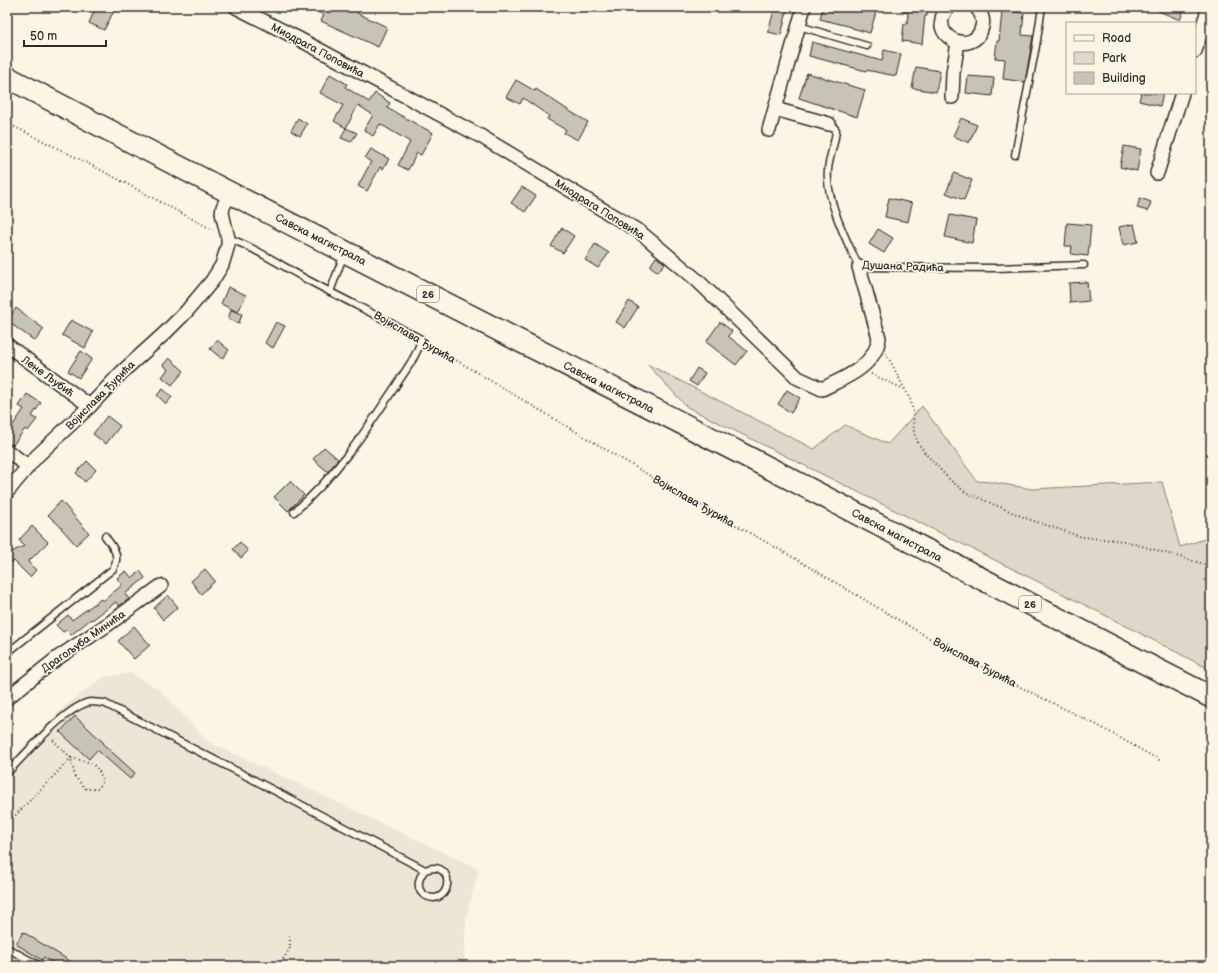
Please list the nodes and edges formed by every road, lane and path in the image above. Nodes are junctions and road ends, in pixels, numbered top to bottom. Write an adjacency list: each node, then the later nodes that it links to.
1 (236, 7): 29 (street, Миодрага Поповића)
2 (804, 7): 7 (street)
3 (948, 7): 8 (street)
4 (976, 7): 8 (street)
5 (1042, 7): 18 (lane)
6 (1209, 7): 10 (street)
7 (799, 26): 9 (lane); 14 (street)
8 (958, 42): 13 (street)
9 (867, 46)
10 (1196, 48)
11 (7, 77): 20 (main road, Савска магистрала / 26)
12 (1182, 94): 19 (street)
13 (952, 97)
14 (775, 109): 16 (street, Душана Радића); 17 (street)
15 (7, 123): 21 (path)
16 (829, 124): 24 (lane, Душана Радића)
17 (769, 130)
18 (1016, 154)
19 (1157, 173)
20 (230, 193): 21 (street, Војислава Ђурића); 22 (main road, Савска магистрала / 26)
21 (228, 238): 25 (lane, Војислава Ђурића); 31 (street, Војислава Ђурића)
22 (345, 252): 25 (lane); 40 (main road, Савска магистрала / 26)
23 (1084, 265): 24 (lane, Душана Радића)
24 (859, 267): 26 (street)
25 (330, 292): 27 (lane, Војислава Ђурића)
26 (878, 338): 29 (street, Миодрага Поповића); 30 (path)
27 (421, 339): 35 (lane); 44 (path, Војислава Ђурића)
28 (7, 345): 31 (street, Лене Љубић)
29 (858, 371): 30 (path)
30 (905, 390): 37 (path)
31 (90, 406): 33 (street, Војислава Ђурића)
32 (7, 451): 33 (street)
33 (28, 466): 34 (street, Војислава Ђурића)
34 (7, 492)
35 (294, 512)
36 (105, 536): 39 (lane)
37 (1211, 566)
38 (161, 586): 41 (street, Драгољуба Минића)
39 (7, 653)
40 (1211, 697)
41 (7, 698)
42 (46, 733): 43 (path); 45 (lane); 47 (lane)
43 (71, 758): 43 (path); 46 (path)
44 (1161, 761)
45 (7, 773)
46 (7, 824)
47 (425, 870): 47 (lane)
48 (290, 934): 51 (path)
49 (7, 948): 50 (lane)
50 (40, 966)
51 (279, 966)

